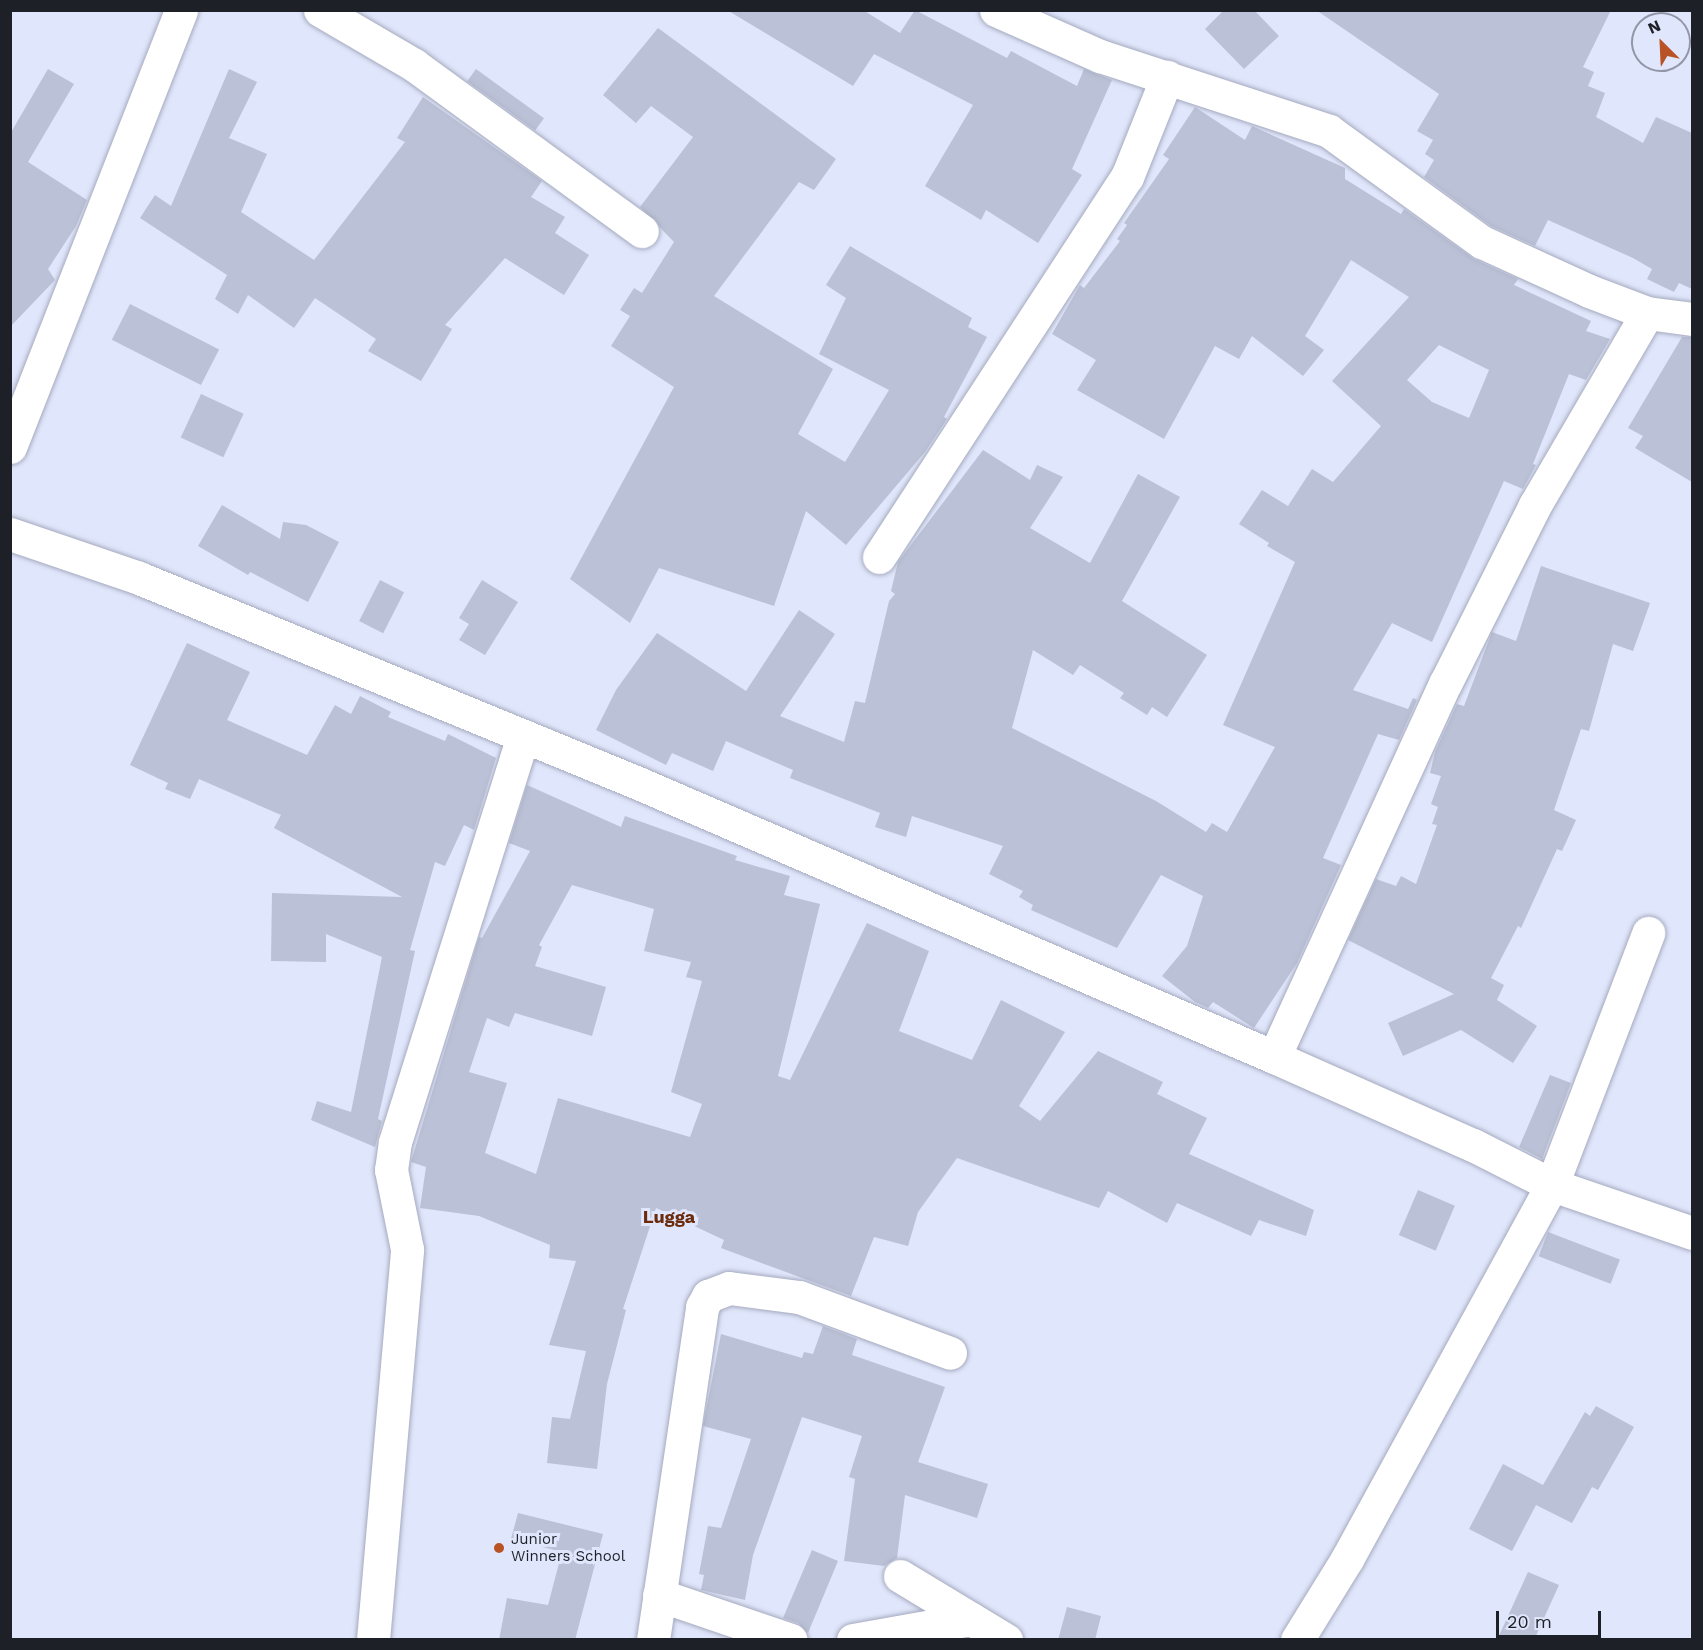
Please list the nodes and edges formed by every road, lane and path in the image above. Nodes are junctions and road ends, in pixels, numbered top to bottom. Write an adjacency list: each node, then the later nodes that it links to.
1 (181, 10): 8 (street)
2 (320, 10): 5 (street)
3 (996, 10): 4 (street)
4 (1167, 77): 6 (street); 10 (street)
5 (642, 231)
6 (1647, 313): 7 (street); 13 (street)
7 (1692, 319)
8 (10, 447)
9 (10, 534): 11 (street)
10 (879, 557)
11 (523, 736): 13 (street); 20 (street)
12 (1648, 933): 14 (street)
13 (1274, 1057): 14 (street)
14 (1552, 1185): 15 (street); 25 (street)
15 (1692, 1233)
16 (950, 1353): 18 (street)
17 (900, 1576): 19 (street)
18 (659, 1595): 21 (street); 22 (street)
19 (972, 1619): 23 (street); 24 (street)
20 (374, 1640)
21 (653, 1640)
22 (791, 1640)
23 (853, 1640)
24 (1006, 1640)
25 (1297, 1640)

